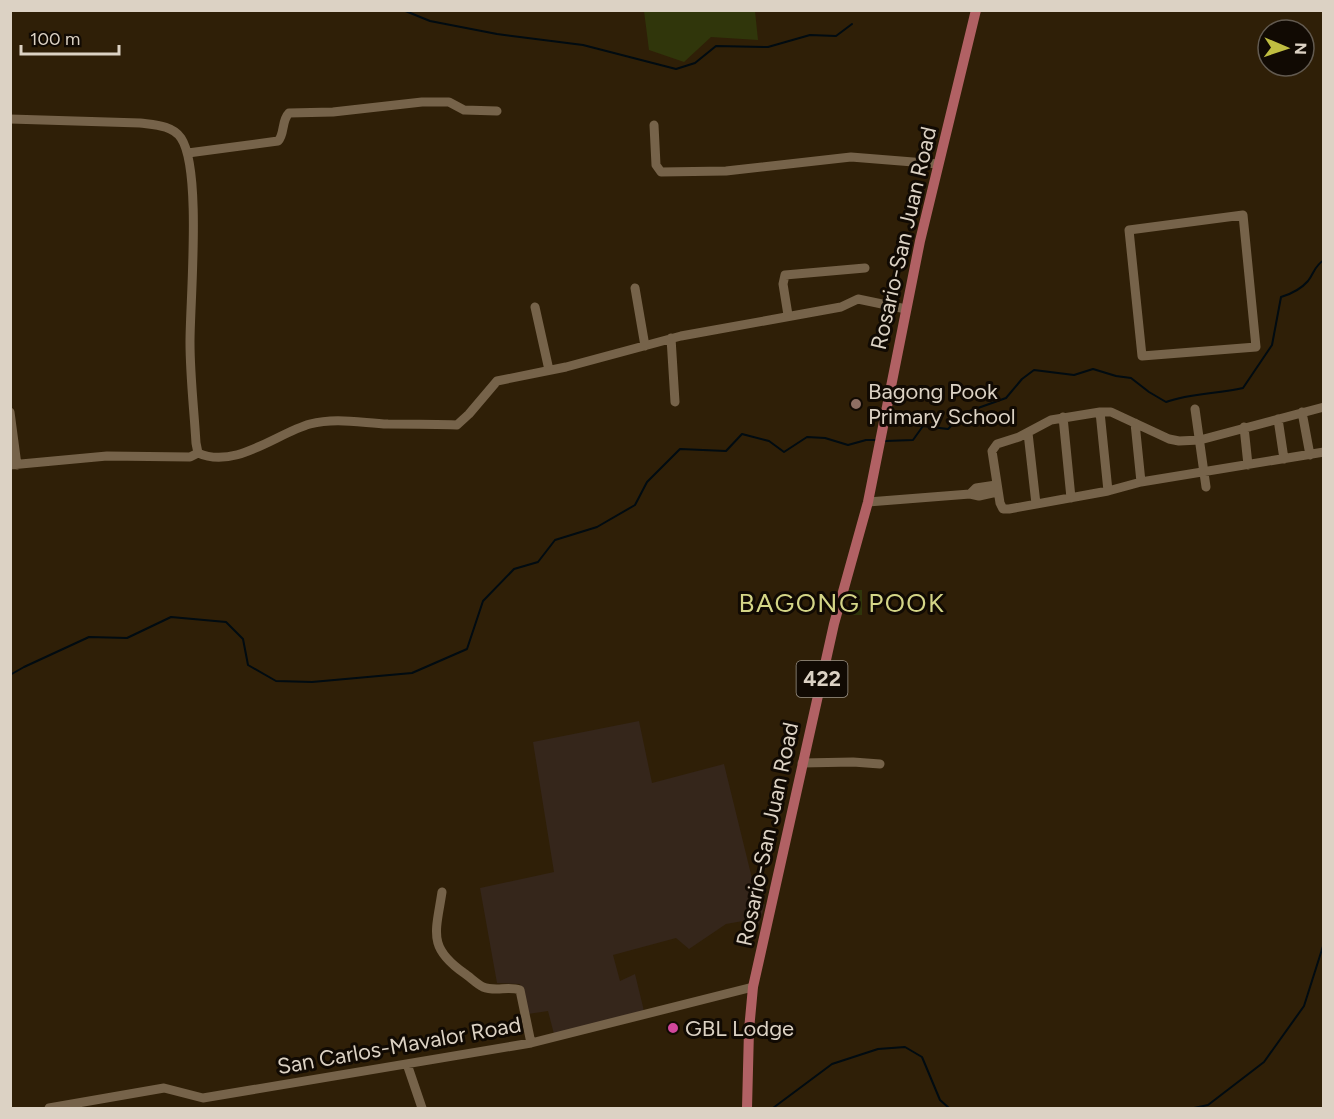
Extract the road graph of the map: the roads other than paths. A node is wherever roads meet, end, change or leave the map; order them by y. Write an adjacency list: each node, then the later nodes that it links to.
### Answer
1 (976, 10): 6 (main road, Rosario-San Juan Road / 422)
2 (497, 111): 5 (street)
3 (10, 119): 5 (street)
4 (654, 125): 6 (street)
5 (188, 153): 29 (street)
6 (938, 164): 11 (main road, Rosario-San Juan Road / 422)
7 (1243, 215): 7 (street)
8 (865, 268): 12 (street)
9 (634, 288): 14 (street)
10 (535, 307): 15 (street)
11 (906, 309): 12 (street); 40 (main road, Rosario-San Juan Road / 422)
12 (788, 315): 13 (street)
13 (671, 338): 14 (street); 16 (street)
14 (645, 345): 15 (street)
15 (549, 370): 29 (street)
16 (675, 402)
17 (1323, 407): 21 (street)
18 (1196, 409): 27 (street)
19 (1100, 411): 22 (street); 24 (street); 38 (street)
20 (10, 412): 32 (street)
21 (1302, 412): 23 (street); 30 (street)
22 (1064, 417): 26 (street); 39 (street)
23 (1278, 418): 25 (street); 31 (street)
24 (1135, 423): 27 (street); 35 (street)
25 (1244, 427): 27 (street); 33 (street)
26 (1028, 433): 37 (street); 41 (street)
27 (1200, 440): 34 (street)
28 (1323, 452): 30 (street)
29 (198, 453): 32 (street)
30 (1310, 454): 31 (street)
31 (1284, 459): 33 (street)
32 (14, 465)
33 (1248, 465): 34 (street)
34 (1204, 473): 35 (street); 36 (street)
35 (1141, 483): 38 (street)
36 (1206, 487)
37 (997, 489): 40 (street); 41 (street)
38 (1108, 491): 39 (street)
39 (1071, 498): 41 (street)
40 (868, 502): 42 (main road, Rosario-San Juan Road / 422)
41 (1036, 504)
42 (802, 763): 43 (street); 45 (main road, Rosario-San Juan Road / 422)
43 (880, 764)
44 (442, 892): 46 (street)
45 (753, 987): 46 (street, San Carlos-Mavalor Road); 50 (main road, Rosario-San Juan Road / 422)
46 (531, 1043): 47 (street, San Carlos-Mavalor Road)
47 (406, 1064): 48 (street, San Carlos-Mavalor Road); 49 (street)
48 (49, 1108)
49 (422, 1108)
50 (747, 1108)

